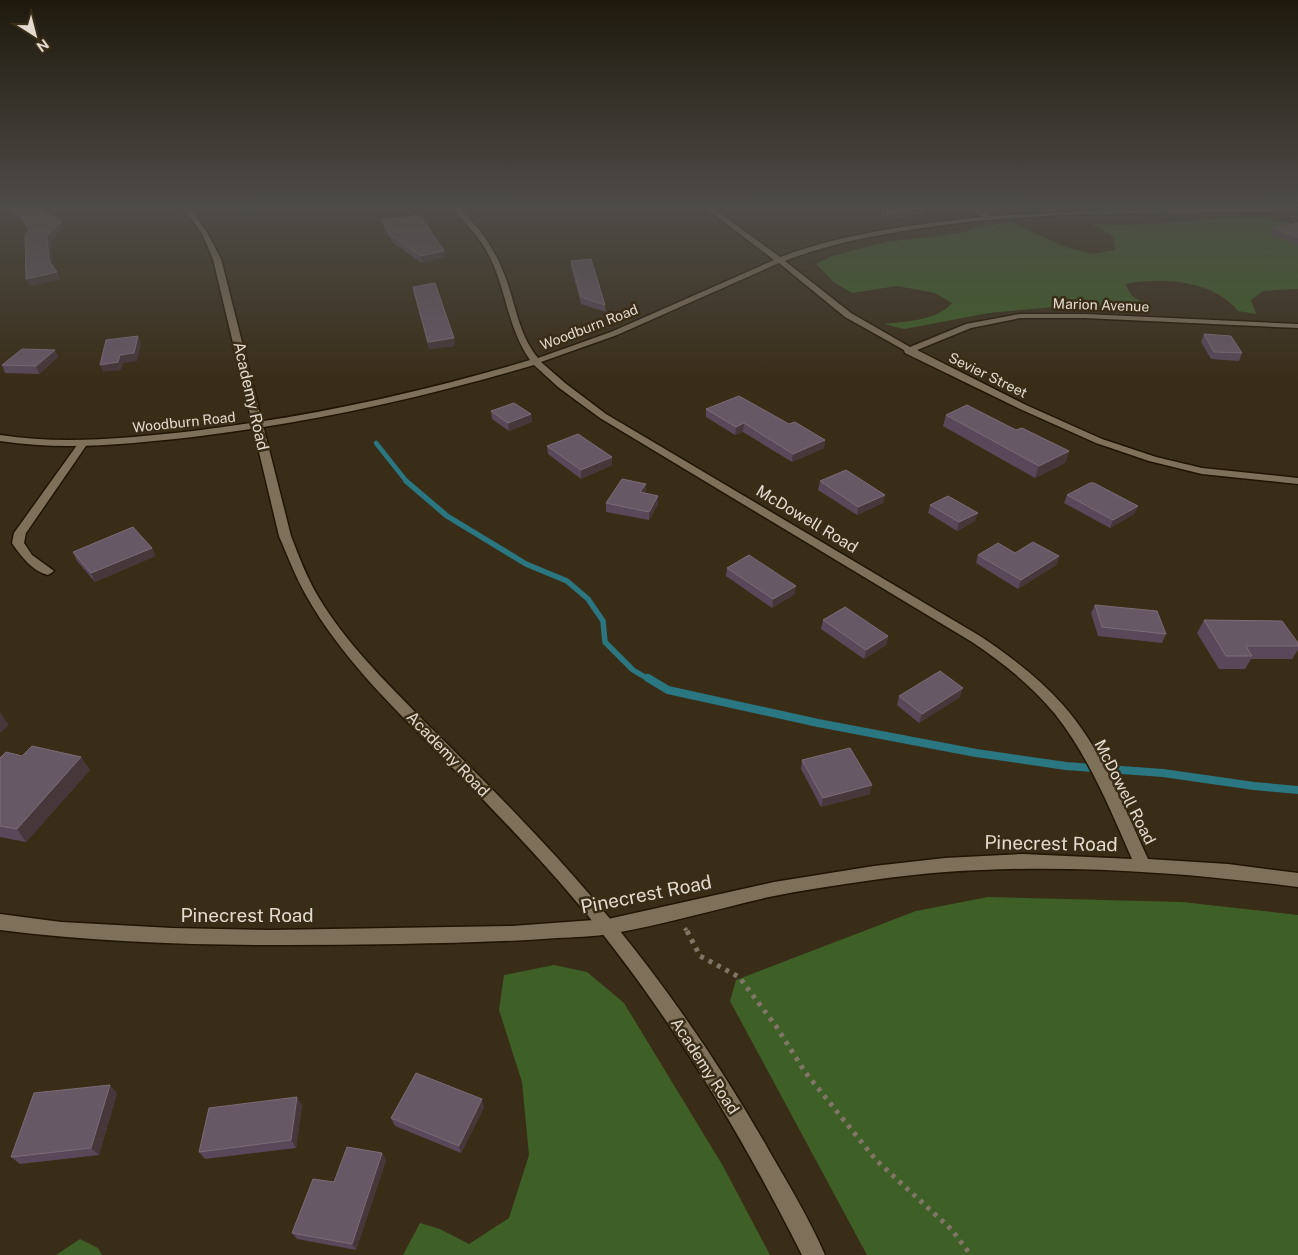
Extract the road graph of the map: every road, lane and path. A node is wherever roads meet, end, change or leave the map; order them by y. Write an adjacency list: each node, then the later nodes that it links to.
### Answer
1 (219, 265): 8 (street, Academy Road)
2 (496, 265): 7 (street, McDowell Road)
3 (767, 265): 7 (street, Woodburn Road)
4 (786, 265): 6 (street, Sevier Street)
5 (1298, 326): 6 (street, Marion Avenue)
6 (908, 351): 11 (street, Sevier Street)
7 (536, 361): 8 (street, Woodburn Road); 13 (street, McDowell Road)
8 (258, 426): 10 (street, Woodburn Road); 17 (street, Academy Road)
9 (0, 438): 10 (street, Woodburn Road)
10 (82, 443): 12 (street)
11 (1298, 481)
12 (48, 571)
13 (1143, 866): 14 (street, Pinecrest Road); 15 (street, Pinecrest Road)
14 (1298, 880)
15 (677, 912): 17 (street, Pinecrest Road); 19 (path)
16 (0, 922): 17 (street, Pinecrest Road)
17 (608, 928): 18 (street, Academy Road)
18 (814, 1255)
19 (971, 1255)

